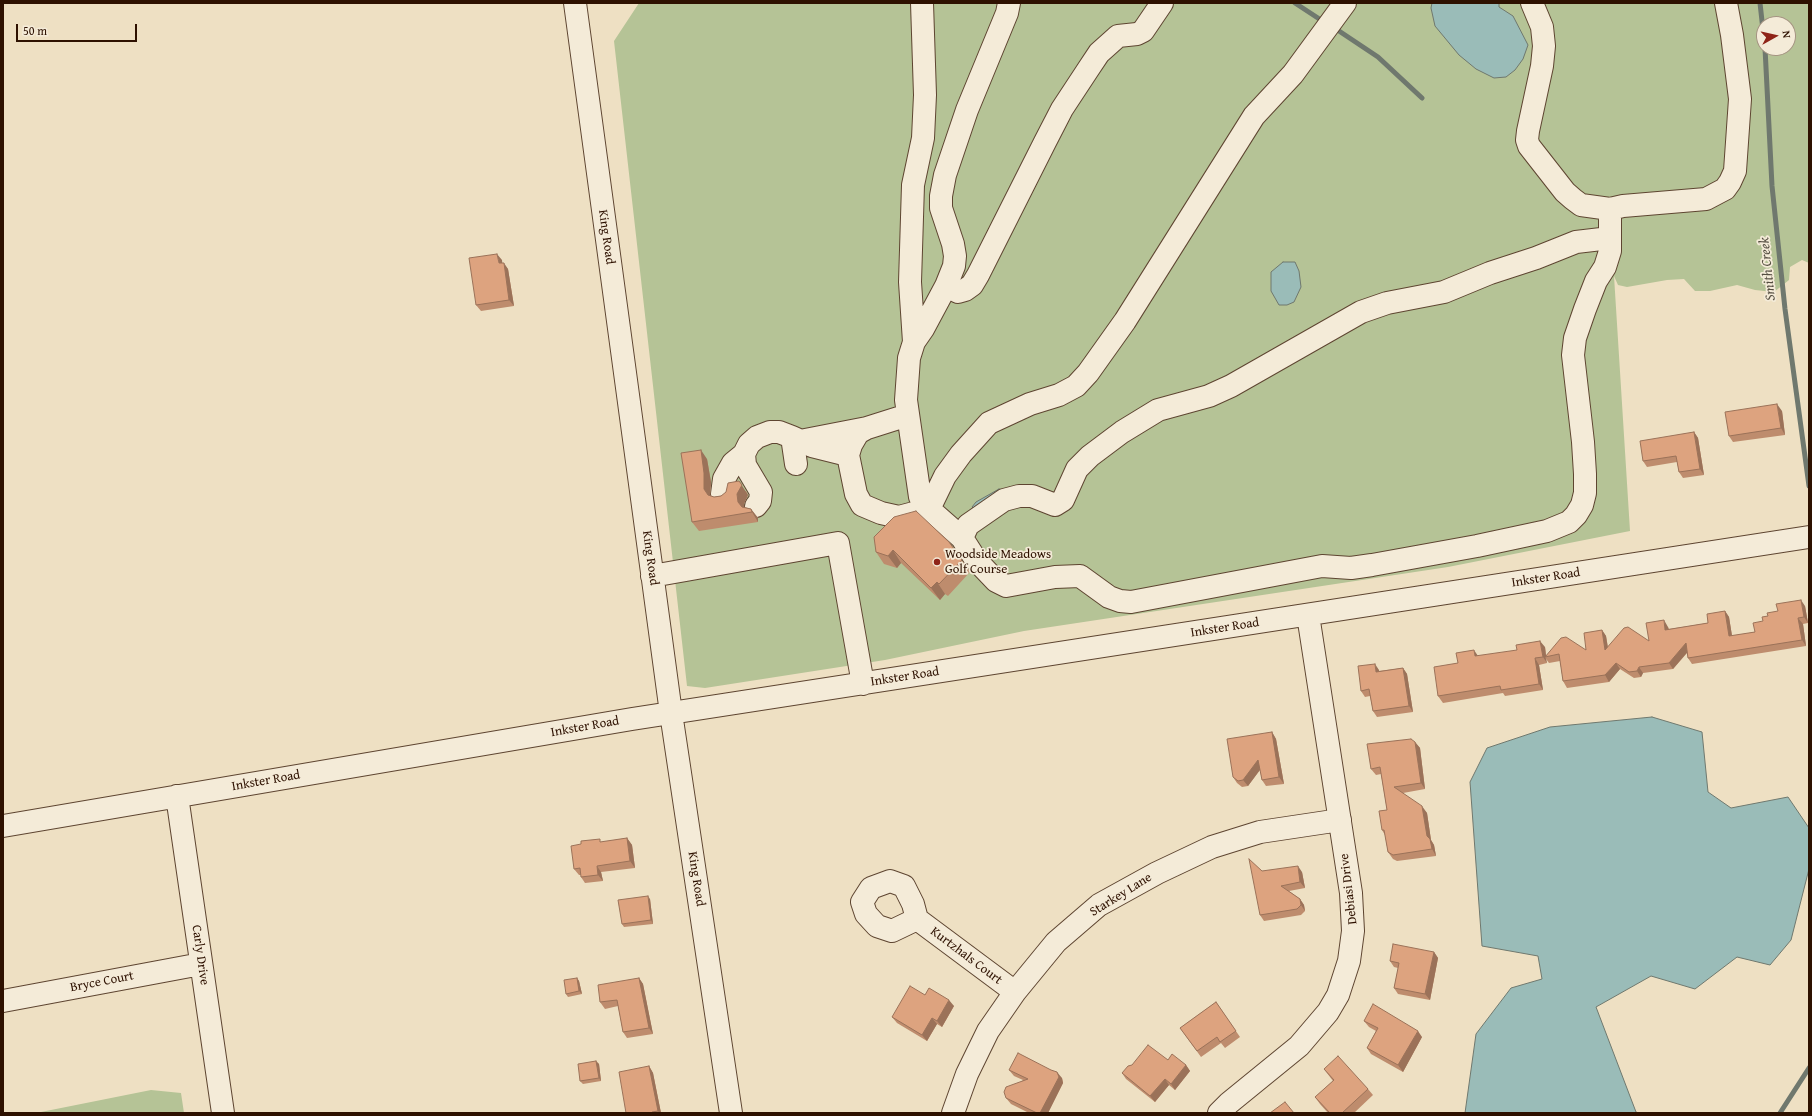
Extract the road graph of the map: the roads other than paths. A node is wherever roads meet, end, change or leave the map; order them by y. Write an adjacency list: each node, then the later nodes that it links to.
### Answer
1 (575, 3): 23 (street, King Road)
2 (922, 3): 11 (street)
3 (1009, 3): 10 (street)
4 (1162, 3): 10 (street)
5 (1532, 3): 8 (street)
6 (1726, 3): 8 (street)
7 (1340, 10): 20 (street)
8 (1610, 209): 9 (street)
9 (1610, 238): 22 (street); 22 (street)
10 (946, 286): 11 (street)
11 (914, 342): 12 (street)
12 (908, 416): 13 (street); 20 (street)
13 (867, 428): 14 (street); 16 (street)
14 (796, 439): 15 (street); 16 (street); 17 (street)
15 (744, 454): 18 (street); 19 (street)
16 (848, 455): 20 (street)
17 (796, 464)
18 (722, 494)
19 (756, 506)
20 (929, 509): 22 (street)
21 (1809, 537): 24 (street, Inkster Road)
22 (962, 538)
23 (652, 576): 25 (street); 26 (street, King Road)
24 (1308, 615): 25 (street, Inkster Road); 28 (street, Debiasi Drive)
25 (863, 684): 26 (street, Inkster Road)
26 (671, 713): 27 (street, Inkster Road); 35 (street, King Road)
27 (177, 796): 29 (street, Inkster Road); 31 (street, Carly Drive)
28 (1340, 820): 32 (street, Starkey Lane); 37 (street, Debiasi Drive)
29 (3, 826)
30 (917, 919): 32 (street, Kurtzhals Court)
31 (202, 964): 33 (street, Bryce Court); 34 (street, Carly Drive)
32 (1015, 992): 36 (street, Starkey Lane)
33 (3, 1001)
34 (223, 1113)
35 (731, 1113)
36 (953, 1113)
37 (1219, 1113)

